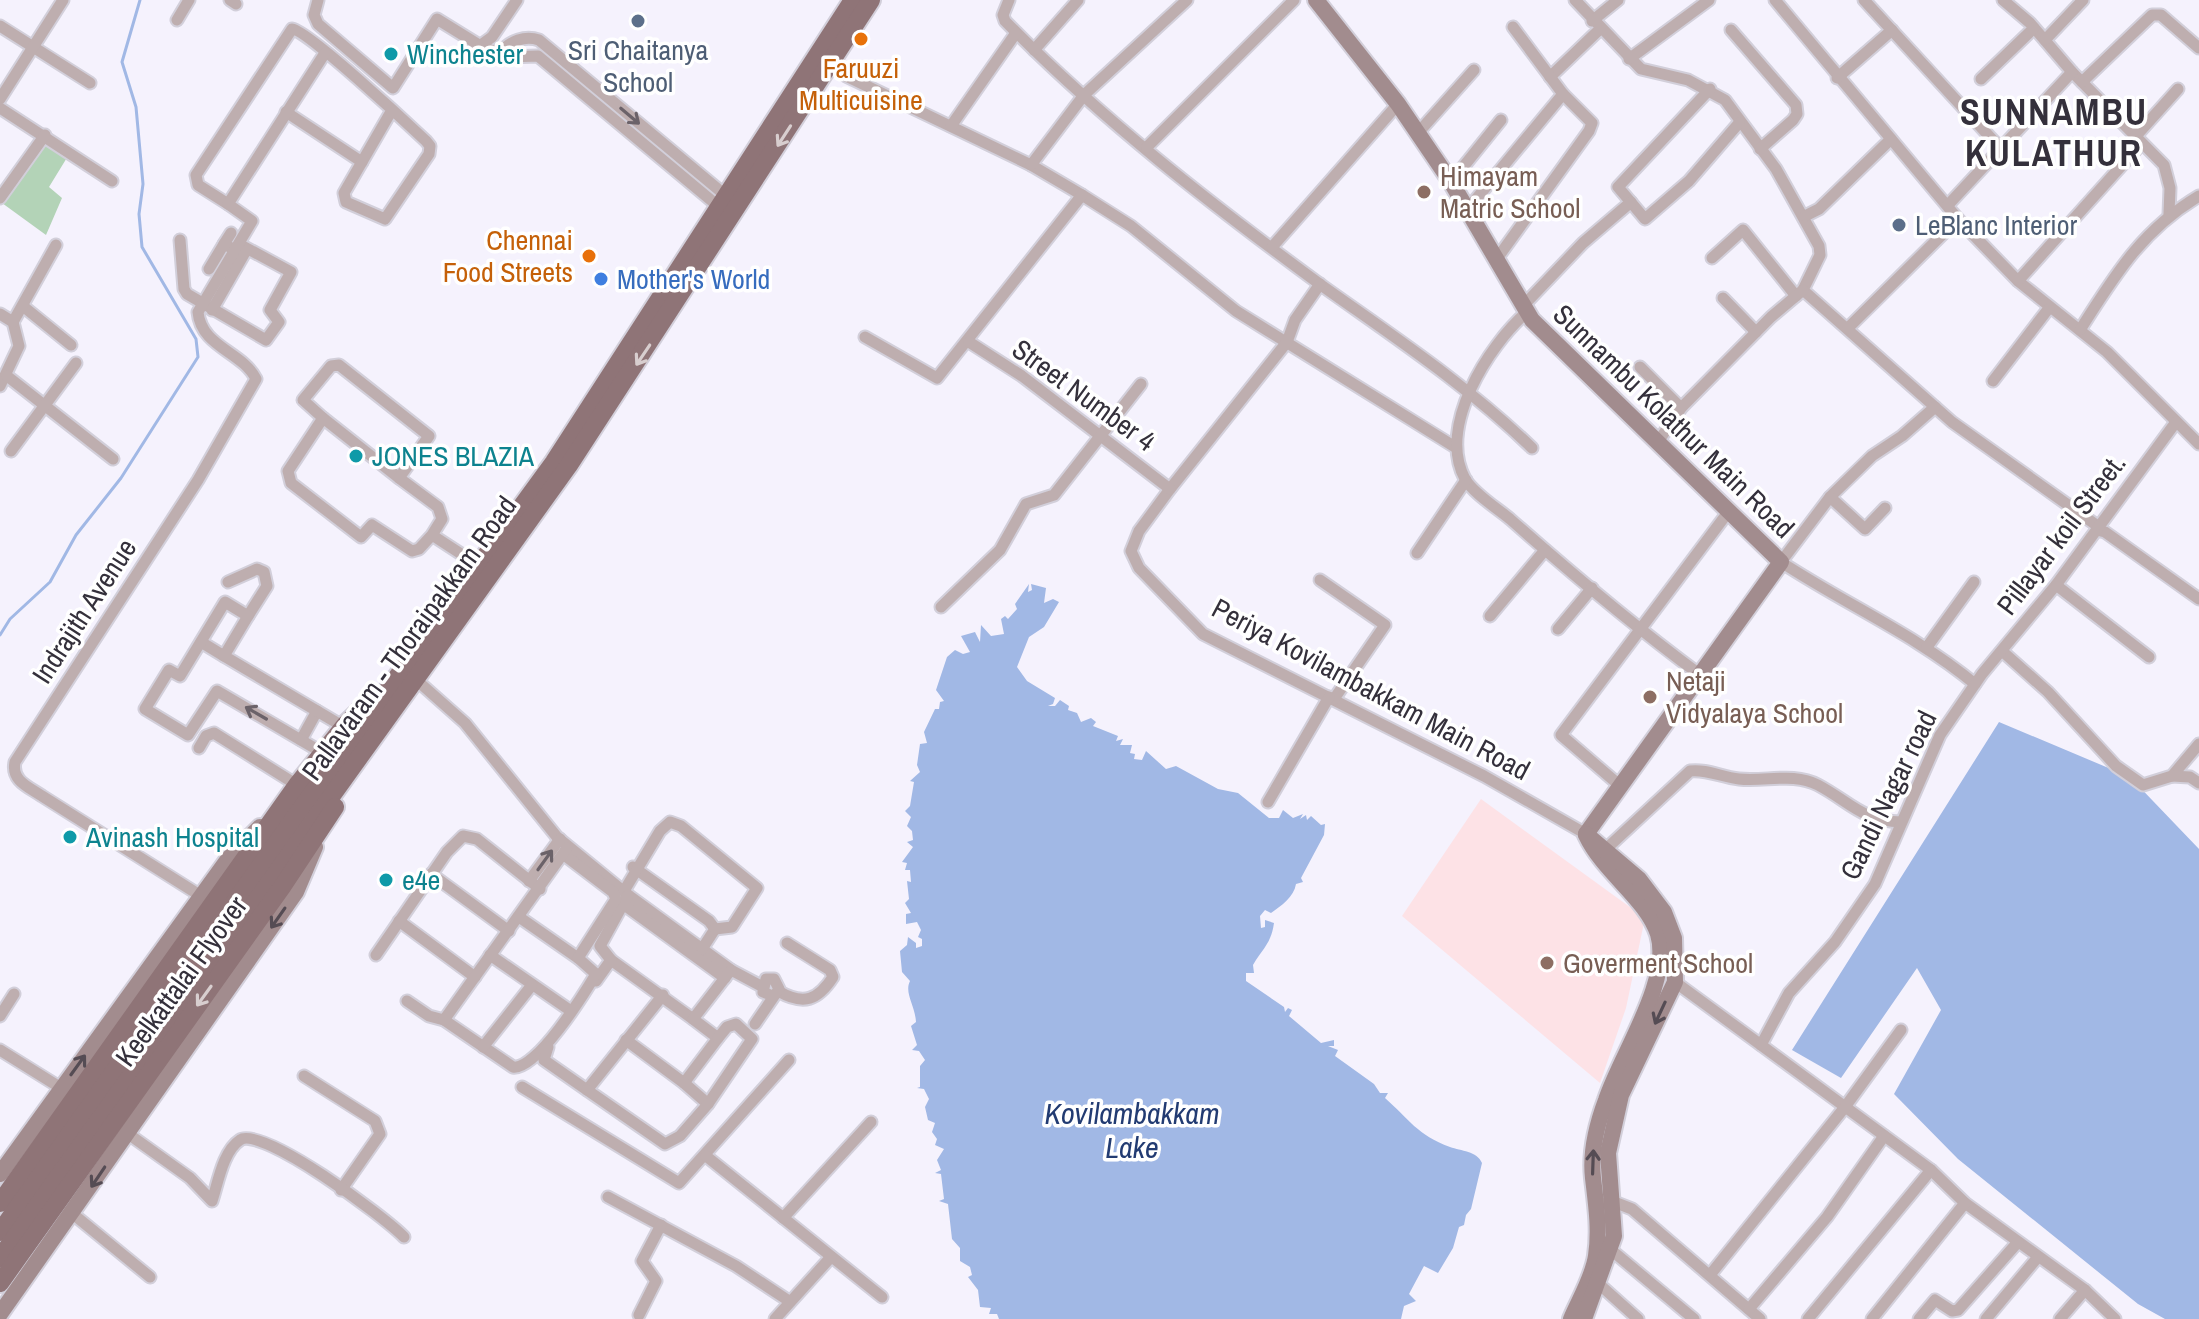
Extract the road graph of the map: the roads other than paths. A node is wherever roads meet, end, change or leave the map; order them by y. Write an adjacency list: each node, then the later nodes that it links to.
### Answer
1 (63, 0): 31 (street)
2 (189, 0): 19 (street)
3 (318, 0): 29 (street)
4 (517, 0): 29 (street)
5 (853, 0): 27 (main road, Pallavaram - Thoraipakkam Road)
6 (871, 0): 27 (main road, Pallavaram - Thoraipakkam Road)
7 (1009, 0): 26 (street)
8 (1078, 0): 32 (street)
9 (1187, 0): 47 (street)
10 (1294, 0): 60 (street)
11 (1316, 0): 49 (street, Sunnambu Kolathur Main Road)
12 (1575, 0): 20 (street)
13 (1618, 0): 20 (street)
14 (1709, 0): 35 (street)
15 (1775, 0): 40 (street)
16 (1864, 0): 25 (street)
17 (2083, 0): 28 (street)
18 (2006, 3): 23 (street)
19 (177, 20)
20 (1596, 25): 35 (street); 39 (street)
21 (0, 26): 31 (street)
22 (1513, 27): 39 (street)
23 (2034, 28): 28 (street); 41 (street)
24 (1731, 30): 61 (street)
25 (1892, 30): 40 (street); 62 (street)
26 (1016, 33): 32 (street); 55 (street)
27 (837, 39): 36 (main road, Pallavaram - Thoraipakkam Road); 70 (main road, Pallavaram - Thoraipakkam Road)
28 (2045, 40): 38 (street)
29 (481, 45): 33 (street)
30 (2199, 48): 42 (street)
31 (34, 49): 43 (street); 48 (street)
32 (1034, 50): 47 (street)
33 (501, 52): 70 (street); 70 (street, one-way to 70)
34 (325, 53): 51 (street); 52 (street); 72 (street)
35 (1629, 59): 44 (street)
36 (832, 62): 55 (street); 150 (main road, Pallavaram - Thoraipakkam Road, one-way to 150)
37 (1474, 70): 56 (street)
38 (2072, 72): 42 (street); 62 (street)
39 (1550, 77): 46 (street)
40 (1837, 78): 58 (street)
41 (1981, 79)
42 (2082, 82): 59 (street)
43 (90, 83)
44 (1710, 89): 54 (street); 71 (street)
45 (2178, 89): 59 (street)
46 (1563, 94): 74 (street); 84 (street)
47 (1084, 95): 60 (street); 64 (street)
48 (0, 99)
49 (1398, 104): 56 (street, Sunnambu Kolathur Main Road); 82 (street)
50 (0, 108): 57 (street)
51 (392, 110): 63 (street); 63 (street)
52 (286, 112): 63 (street); 72 (street)
53 (1501, 120): 66 (street)
54 (1739, 123): 61 (street); 71 (street)
55 (951, 126): 64 (street)
56 (1417, 134): 66 (street, Sunnambu Kolathur Main Road)
57 (45, 135): 65 (street); 69 (street)
58 (1891, 139): 73 (street); 76 (street)
59 (2138, 141): 75 (street); 86 (street)
60 (1147, 147): 82 (street)
61 (1760, 149): 76 (street)
62 (2001, 149): 73 (street)
63 (362, 162)
64 (1031, 165): 67 (street)
65 (112, 181)
66 (1451, 182): 74 (street, Sunnambu Kolathur Main Road)
67 (1082, 195): 100 (street); 101 (street)
68 (2199, 196): 75 (street)
69 (0, 198)
70 (721, 200): 132 (main road, Pallavaram - Thoraipakkam Road)
71 (1631, 202): 93 (street)
72 (228, 204): 81 (street)
73 (1948, 205): 77 (street)
74 (1467, 210): 84 (street, Sunnambu Kolathur Main Road)
75 (2169, 214): 97 (street)
76 (1805, 216): 88 (street)
77 (1958, 219): 86 (street); 96 (street)
78 (231, 233): 81 (street)
79 (180, 240): 91 (street)
80 (56, 245): 90 (street)
81 (236, 247): 85 (street); 91 (street); 91 (street)
82 (1272, 247): 87 (street)
83 (1712, 258): 88 (street)
84 (1496, 260): 93 (street, Sunnambu Kolathur Main Road)
85 (209, 269)
86 (2018, 281): 92 (street)
87 (1320, 284): 101 (street, Periya Kovilambakkam Main Road); 108 (street)
88 (1800, 293): 96 (street); 98 (street)
89 (1723, 298): 98 (street)
90 (24, 307): 95 (street); 102 (street)
91 (207, 307): 175 (street, Indrajith Avenue)
92 (2049, 308): 97 (street); 106 (street)
93 (1525, 309): 108 (street); 115 (street, Sunnambu Kolathur Main Road)
94 (0, 314): 95 (street)
95 (13, 322): 105 (street)
96 (1848, 328): 110 (street)
97 (2080, 330): 113 (street)
98 (1756, 332): 111 (street)
99 (865, 337): 100 (street)
100 (969, 342): 114 (street, Street Number 4)
101 (1287, 342): 117 (street); 123 (street, Periya Kovilambakkam Main Road)
102 (71, 345)
103 (76, 363): 109 (street)
104 (1640, 367): 111 (street)
105 (3, 381): 109 (street)
106 (1993, 381)
107 (1141, 384): 114 (street)
108 (1471, 391): 117 (street); 118 (street)
109 (45, 405): 119 (street); 120 (street)
110 (1935, 407): 124 (street); 127 (street)
111 (1681, 408): 115 (street)
112 (323, 418): 121 (street); 121 (street); 128 (street)
113 (2176, 422): 116 (street); 127 (street, Pillayar koil Street.)
114 (1102, 436): 123 (street, Street Number 4); 139 (street)
115 (1658, 442): 126 (street, Sunnambu Kolathur Main Road)
116 (2199, 444)
117 (1455, 447): 122 (street)
118 (1532, 448)
119 (11, 451)
120 (113, 459)
121 (399, 478): 128 (street)
122 (1466, 480): 129 (street); 130 (street)
123 (1170, 489): 152 (street, Periya Kovilambakkam Main Road)
124 (1830, 497): 125 (street); 131 (street)
125 (1885, 508)
126 (1729, 511): 131 (street, Sunnambu Kolathur Main Road); 143 (street)
127 (2098, 528): 136 (street, Pillayar koil Street.); 138 (street)
128 (432, 535): 132 (street)
129 (1545, 550): 137 (street); 141 (street)
130 (1417, 553)
131 (1781, 562): 145 (street); 149 (street, Sunnambu Kolathur Main Road)
132 (478, 565): 150 (main road, Pallavaram - Thoraipakkam Road)
133 (1320, 580): 152 (street)
134 (228, 582): 140 (street)
135 (1974, 582): 145 (street)
136 (2056, 585): 146 (street, Pillayar koil Street.); 148 (street)
137 (1592, 588): 142 (street); 143 (street)
138 (2197, 591)
139 (941, 607)
140 (248, 616): 144 (street); 147 (street)
141 (1490, 616)
142 (1558, 629)
143 (1644, 629): 149 (street); 162 (street)
144 (201, 642): 147 (street); 156 (street, one-way to 144)
145 (1927, 647): 151 (street)
146 (2002, 651): 151 (street, Pillayar koil Street.); 160 (street)
147 (224, 656): 154 (street)
148 (2149, 657)
149 (1699, 674): 162 (street, Sunnambu Kolathur Main Road)
150 (403, 676): 153 (main road, Pallavaram - Thoraipakkam Road); 155 (main road, Keelkattalai Flyover); 169 (street); 228 (main road, Pallavaram - Thoraipakkam Road)
151 (1978, 679): 166 (street, Gandi Nagar road)
152 (1332, 698): 164 (street); 168 (street, Periya Kovilambakkam Main Road)
153 (396, 704): 167 (main road, Keelkattalai Flyover); 234 (main road, Pallavaram - Thoraipakkam Road)
154 (317, 711): 155 (street); 156 (street)
155 (344, 727): 159 (main road, Keelkattalai Flyover)
156 (301, 740): 159 (street)
157 (2199, 744): 160 (street)
158 (199, 748): 163 (street)
159 (323, 753): 163 (main road, Keelkattalai Flyover)
160 (2172, 776): 161 (street)
161 (2199, 783)
162 (1618, 784): 168 (street, Sunnambu Kolathur Main Road)
163 (297, 785): 165 (main road, Keelkattalai Flyover)
164 (1268, 802)
165 (284, 804): 175 (street); 222 (main road, Keelkattalai Flyover)
166 (1901, 822): 170 (street); 203 (street, Gandi Nagar road)
167 (325, 823): 215 (street, one-way to 215); 237 (main road, Keelkattalai Flyover, one-way to 237)
168 (1586, 834): 170 (street); 223 (street, one-way to 168)
169 (564, 846): 173 (street, one-way to 169); 174 (street); 176 (street); 185 (street)
170 (1606, 849): 189 (street)
171 (635, 868): 176 (street); 179 (street); 179 (street)
172 (431, 874): 173 (street); 178 (street); 180 (street)
173 (529, 881): 174 (street)
174 (540, 889): 177 (street)
175 (201, 896): 210 (street, one-way to 175)
176 (625, 897): 182 (street); 186 (street); 187 (street)
177 (519, 917): 180 (street); 185 (street)
178 (399, 921): 183 (street); 188 (street)
179 (715, 929): 182 (street)
180 (509, 931): 184 (street)
181 (787, 943): 191 (street)
182 (702, 949): 187 (street)
183 (376, 955)
184 (490, 955): 188 (street); 190 (street)
185 (578, 958): 195 (street)
186 (611, 960): 193 (street); 211 (street)
187 (728, 974): 191 (street); 197 (street)
188 (475, 977): 198 (street)
189 (1675, 982): 203 (street); 223 (street, one-way to 223)
190 (532, 985): 195 (street); 204 (street)
191 (776, 993): 199 (street)
192 (14, 994): 196 (street)
193 (663, 995): 197 (street); 202 (street)
194 (407, 1001): 198 (street)
195 (571, 1011): 204 (street)
196 (0, 1016)
197 (693, 1019): 201 (street)
198 (444, 1020): 204 (street)
199 (755, 1024)
200 (1901, 1030): 213 (street)
201 (718, 1038): 208 (street); 212 (street)
202 (626, 1040): 208 (street); 211 (street)
203 (1761, 1045): 213 (street)
204 (483, 1047)
205 (0, 1050): 210 (street)
206 (789, 1060): 217 (street)
207 (304, 1076): 220 (street)
208 (684, 1083): 212 (street)
209 (522, 1087): 217 (street)
210 (61, 1088): 218 (street)
211 (587, 1090): 212 (street)
212 (708, 1104)
213 (1845, 1107): 216 (street); 235 (street)
214 (871, 1122): 226 (street)
215 (127, 1133): 220 (street); 225 (street, one-way to 225)
216 (1884, 1136): 219 (street); 242 (street)
217 (706, 1156): 226 (street)
218 (3, 1164)
219 (1931, 1170): 224 (street); 251 (street)
220 (341, 1190): 229 (street)
221 (608, 1197): 227 (street)
222 (0, 1203)
223 (1606, 1203): 231 (street); 235 (street); 246 (street)
224 (1965, 1203): 230 (street); 252 (street)
225 (73, 1214): 236 (street); 243 (street)
226 (783, 1218): 232 (street)
227 (661, 1225): 241 (street); 244 (street)
228 (0, 1232)
229 (404, 1237)
230 (2018, 1242): 233 (street); 253 (street)
231 (1610, 1249): 238 (street); 249 (street)
232 (831, 1257): 240 (street); 241 (street)
233 (2038, 1257): 239 (street); 254 (street)
234 (0, 1258)
235 (1710, 1275): 242 (street)
236 (150, 1277)
237 (0, 1283)
238 (1599, 1284): 247 (street); 248 (street)
239 (2085, 1290): 255 (street); 256 (street)
240 (882, 1297)
241 (789, 1301): 245 (street)
242 (1749, 1309): 250 (street)
243 (0, 1314)
244 (639, 1315)
245 (775, 1319)
246 (1571, 1319)
247 (1584, 1319)
248 (1638, 1319)
249 (1694, 1319)
250 (1760, 1319)
251 (1808, 1319)
252 (1872, 1319)
253 (1919, 1319)
254 (1986, 1319)
255 (2060, 1319)
256 (2115, 1319)

